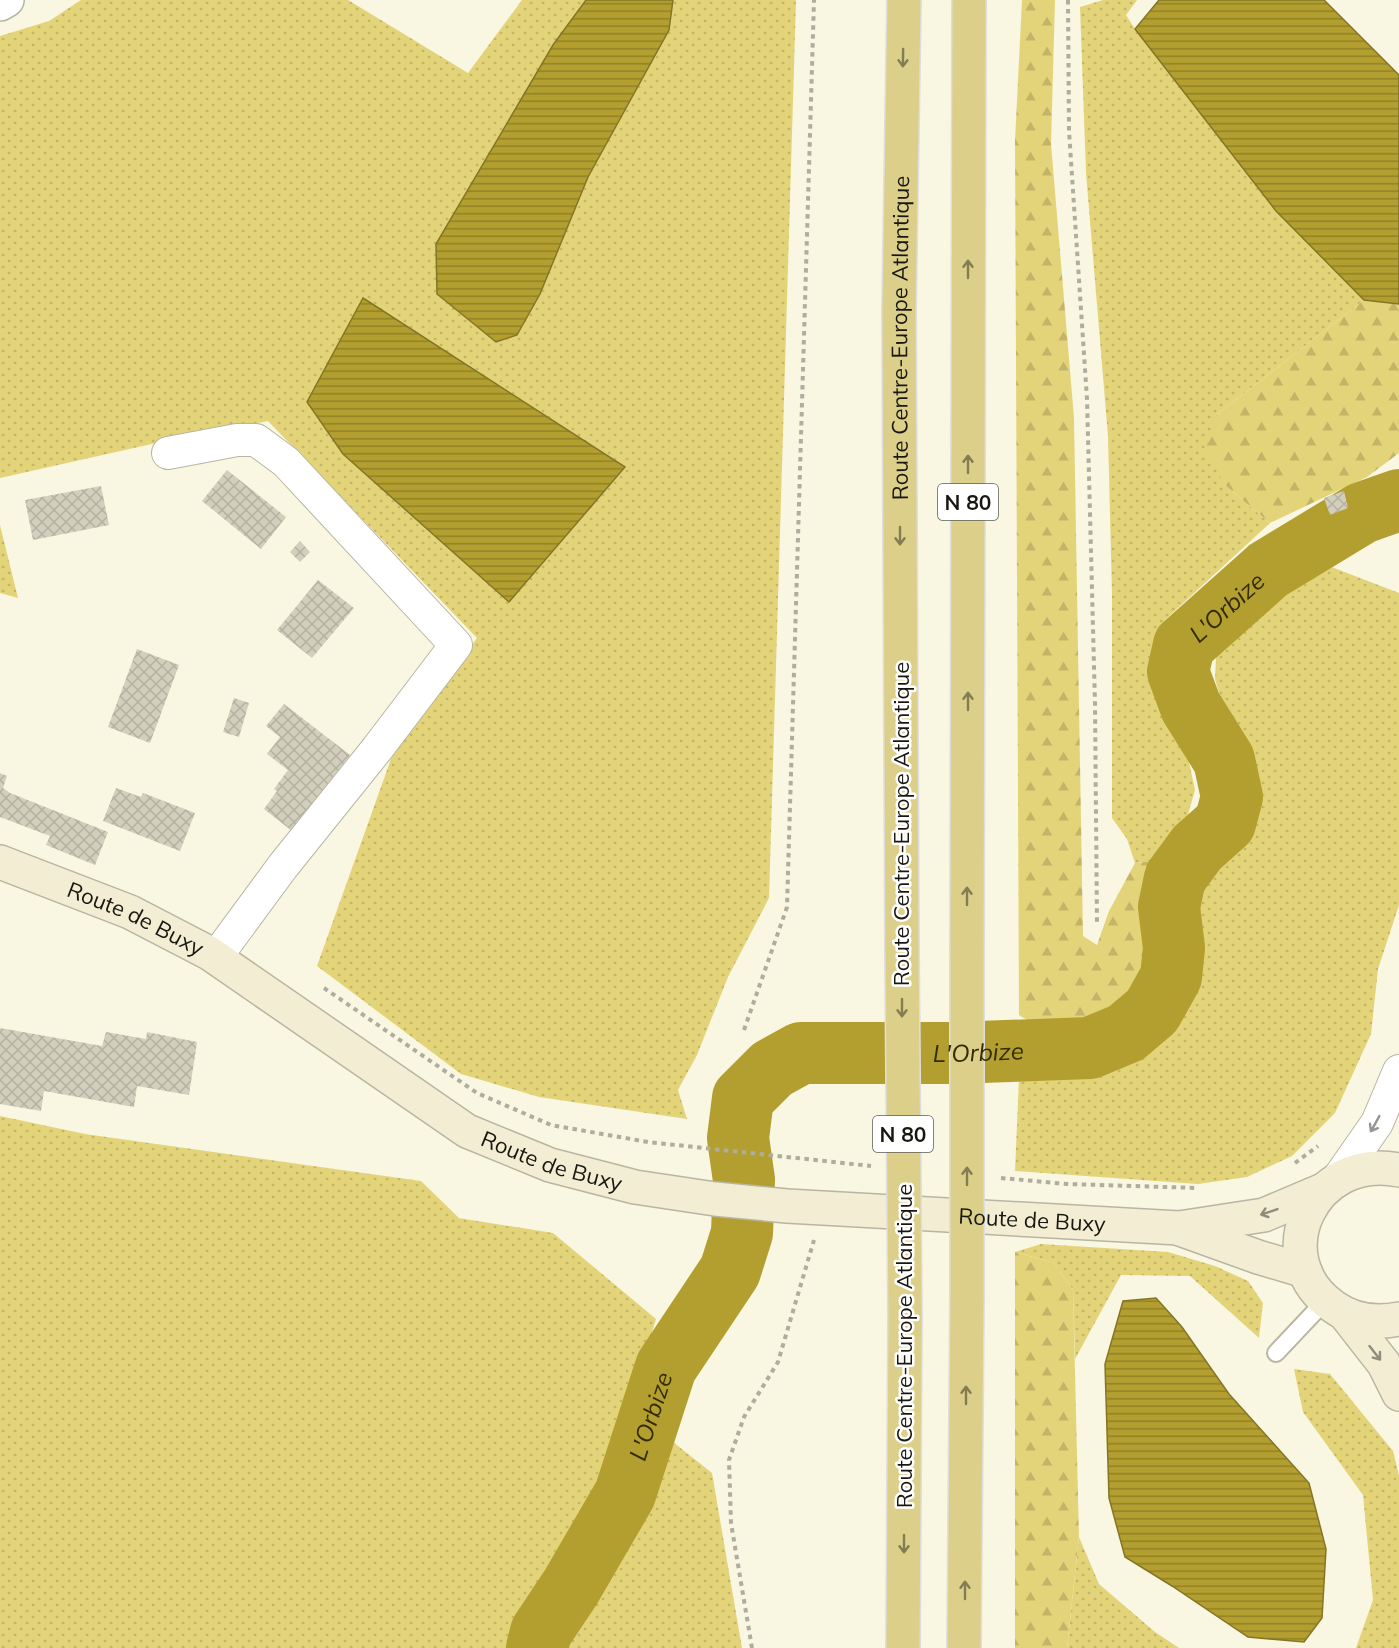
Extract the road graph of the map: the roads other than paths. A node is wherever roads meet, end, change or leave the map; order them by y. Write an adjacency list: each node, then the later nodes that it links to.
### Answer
1 (8, 0): 5 (street)
2 (904, 0): 19 (highway, Route Centre-Europe Atlantique / N 80, one-way to 19, bridge)
3 (969, 0): 6 (highway, N 80)
4 (975, 0): 6 (lane)
5 (0, 4)
6 (969, 50): 20 (highway, N 80, one-way to 6, bridge)
7 (168, 453): 9 (street)
8 (0, 862): 9 (main road, Route de Buxy)
9 (216, 957): 13 (main road, Route de Buxy)
10 (1399, 1071): 12 (street, one-way to 12)
11 (1399, 1170): 12 (main road)
12 (1332, 1183): 13 (main road, one-way to 13); 14 (main road)
13 (1179, 1228): 14 (main road)
14 (1305, 1271): 15 (main road)
15 (1334, 1307): 16 (main road); 17 (lane); 18 (main road, one-way to 18)
16 (1399, 1319)
17 (1276, 1353)
18 (1399, 1395)
19 (903, 1648)
20 (964, 1648)

